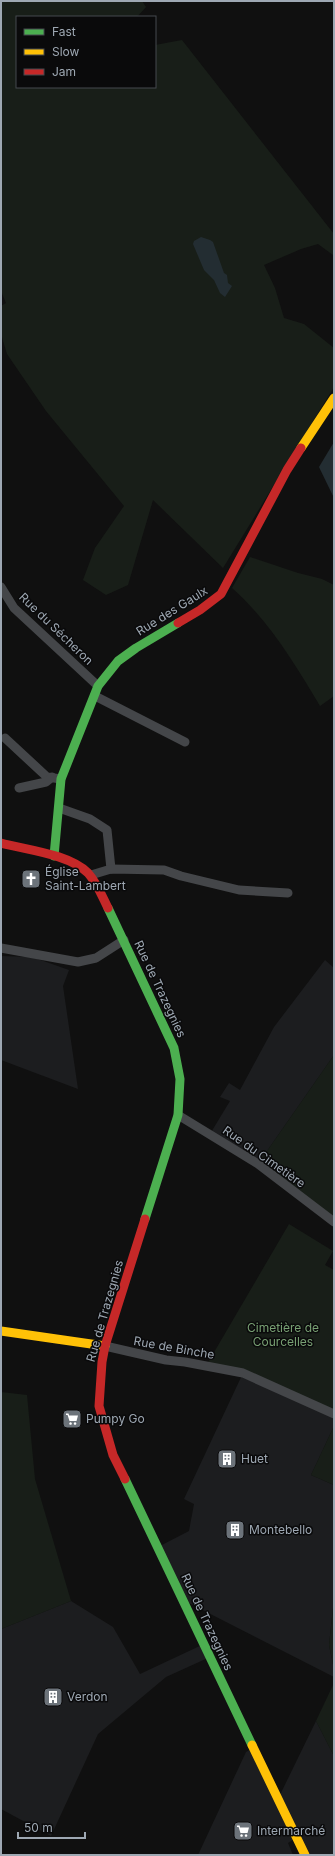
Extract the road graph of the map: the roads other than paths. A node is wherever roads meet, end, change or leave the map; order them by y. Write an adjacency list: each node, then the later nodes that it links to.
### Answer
1 (334, 398): 3 (main road, Rue des Gaulx)
2 (1, 587): 3 (street, Rue du Sécheron)
3 (98, 686): 4 (main road, Rue des Gaulx)
4 (95, 696): 6 (street); 7 (main road, Rue des Gaulx)
5 (5, 738): 7 (street)
6 (186, 742)
7 (57, 778): 8 (street); 9 (main road, Rue des Gaulx)
8 (20, 788)
9 (59, 808): 11 (main road, Rue des Gaulx); 12 (street)
10 (1, 843): 11 (main road)
11 (54, 856): 13 (main road)
12 (110, 869): 13 (street); 14 (street)
13 (91, 875): 15 (main road, Rue de Trazegnies)
14 (288, 893)
15 (124, 940): 16 (street); 17 (main road, Rue de Trazegnies)
16 (1, 948)
17 (178, 1115): 18 (street, Rue du Cimetière); 20 (main road, Rue de Trazegnies)
18 (334, 1222)
19 (1, 1331): 20 (main road, Rue de Binche)
20 (105, 1346): 21 (street, Rue de Binche); 22 (main road, Rue de Trazegnies)
21 (334, 1414)
22 (305, 1855)

